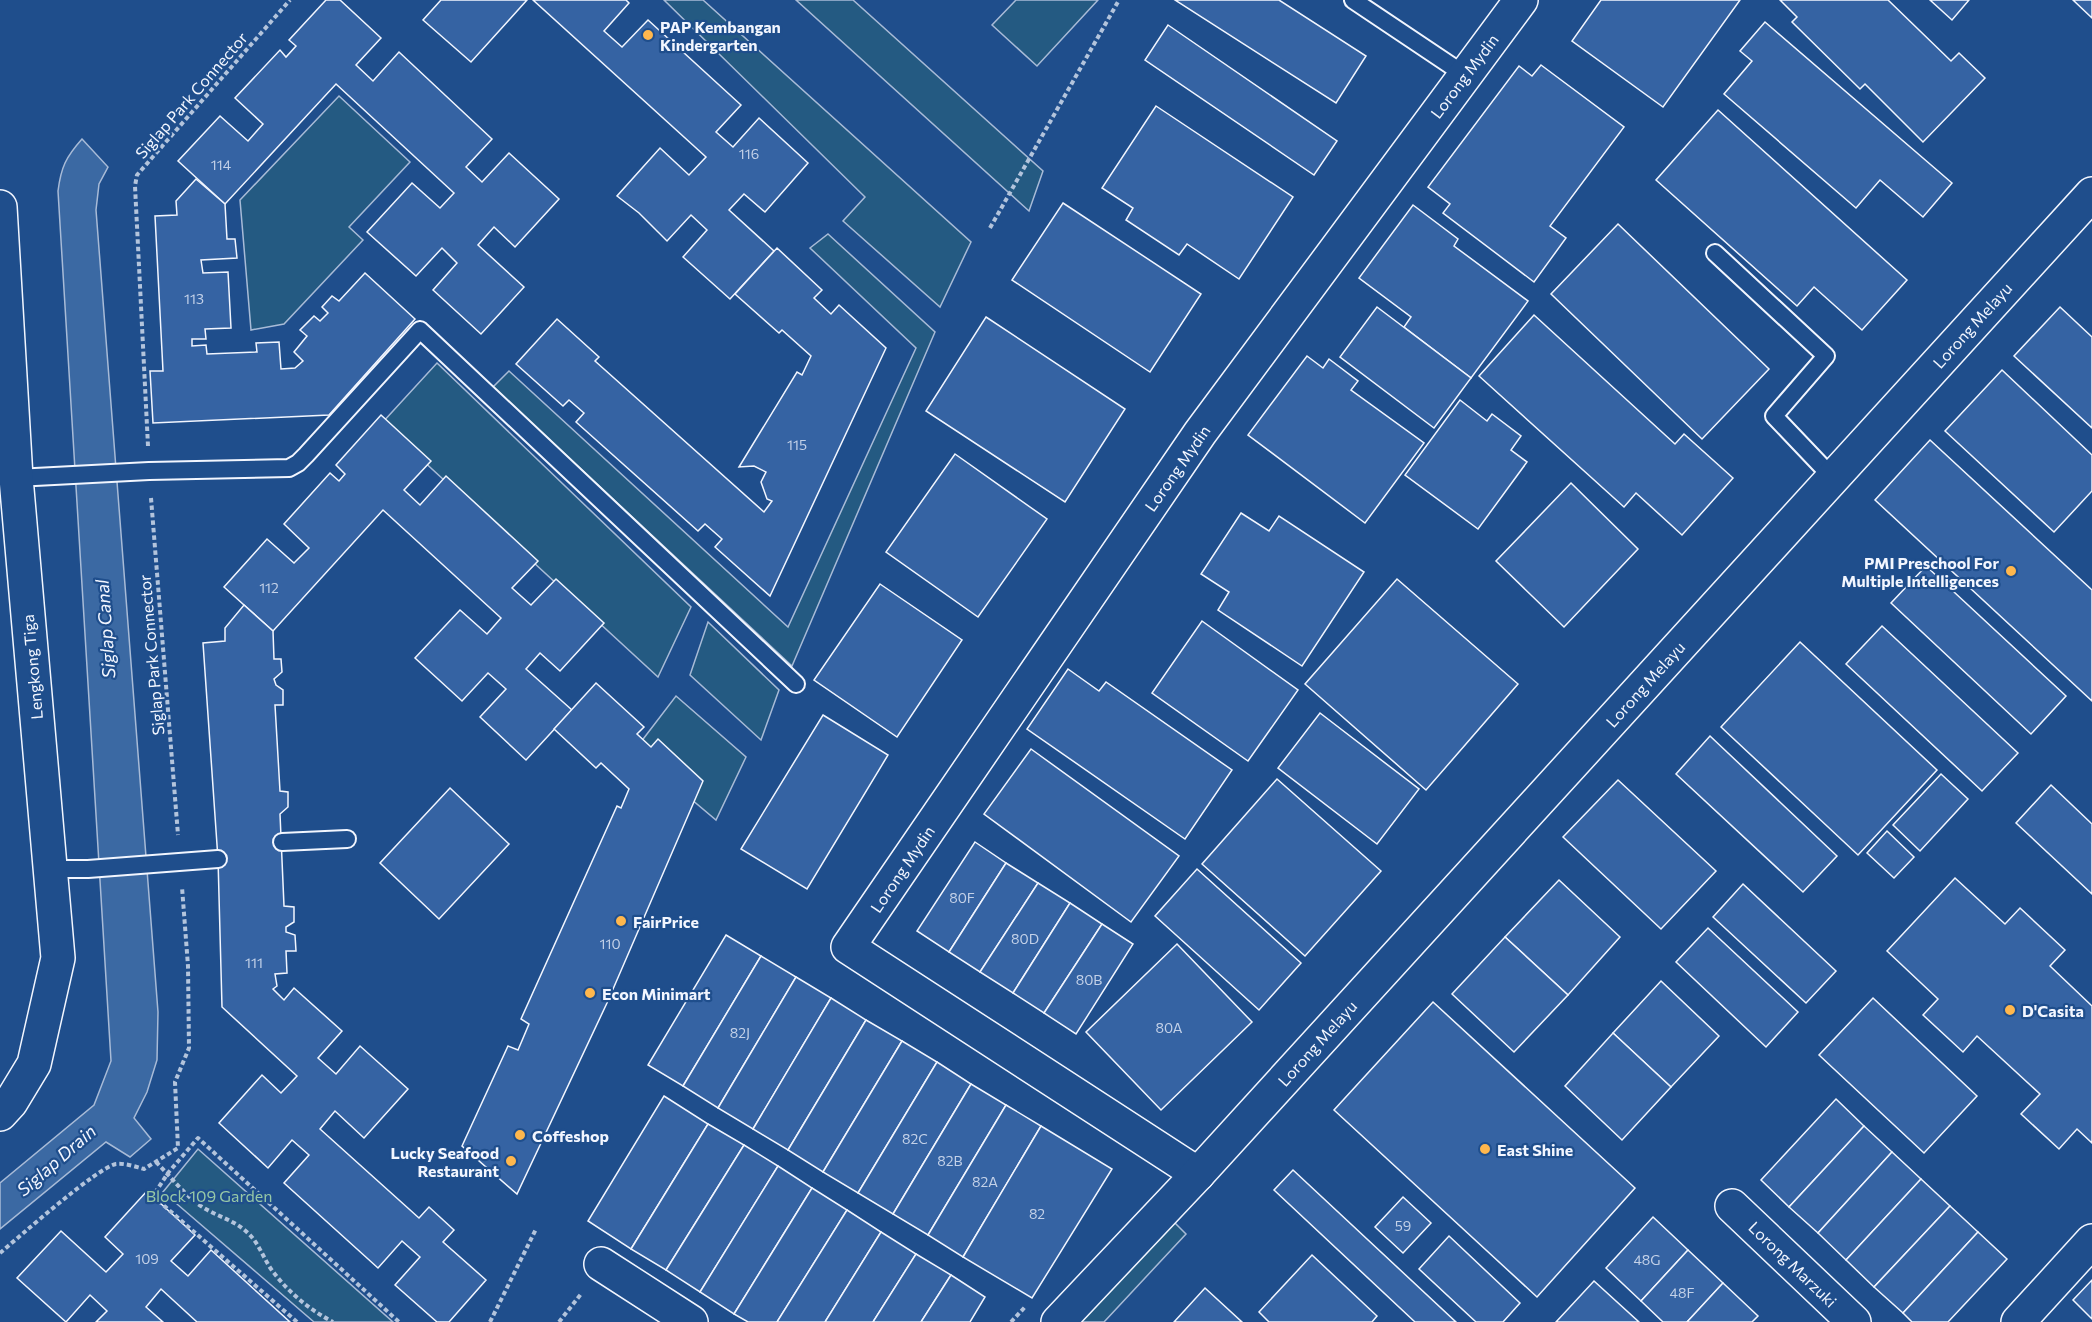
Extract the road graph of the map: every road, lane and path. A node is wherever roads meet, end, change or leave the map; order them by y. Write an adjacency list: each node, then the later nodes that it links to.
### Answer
1 (290, 0): 10 (path, Siglap Park Connector)
2 (1119, 0): 8 (path)
3 (1353, 0): 5 (lane)
4 (1521, 0): 5 (street, Lorong Mydin)
5 (1465, 75): 22 (street, Lorong Mydin)
6 (2092, 194): 12 (street, Lorong Melayu)
7 (0, 207): 11 (street, Lengkong Tiga)
8 (990, 228)
9 (1715, 254): 12 (lane)
10 (143, 471): 11 (lane); 13 (lane); 17 (path, Siglap Park Connector)
11 (16, 478): 18 (street, Lengkong Tiga)
12 (1833, 478): 22 (street, Lorong Melayu)
13 (796, 684)
14 (347, 839): 15 (lane)
15 (282, 842)
16 (218, 859): 17 (lane)
17 (180, 861): 18 (lane); 20 (path, Siglap Park Connector)
18 (50, 869): 19 (street, Lengkong Tiga)
19 (0, 1114)
20 (156, 1162): 21 (path); 26 (path)
21 (168, 1173): 28 (path); 29 (path); 30 (path)
22 (1198, 1174): 34 (street, Lorong Melayu)
23 (1732, 1206): 35 (street, Lorong Marzuki)
24 (536, 1229): 31 (path)
25 (2092, 1241): 36 (street)
26 (0, 1253)
27 (592, 1277): 32 (path); 33 (street)
28 (297, 1322)
29 (333, 1322)
30 (399, 1322)
31 (490, 1322)
32 (559, 1322)
33 (691, 1322)
34 (1058, 1322)
35 (1854, 1322)
36 (2018, 1322)

